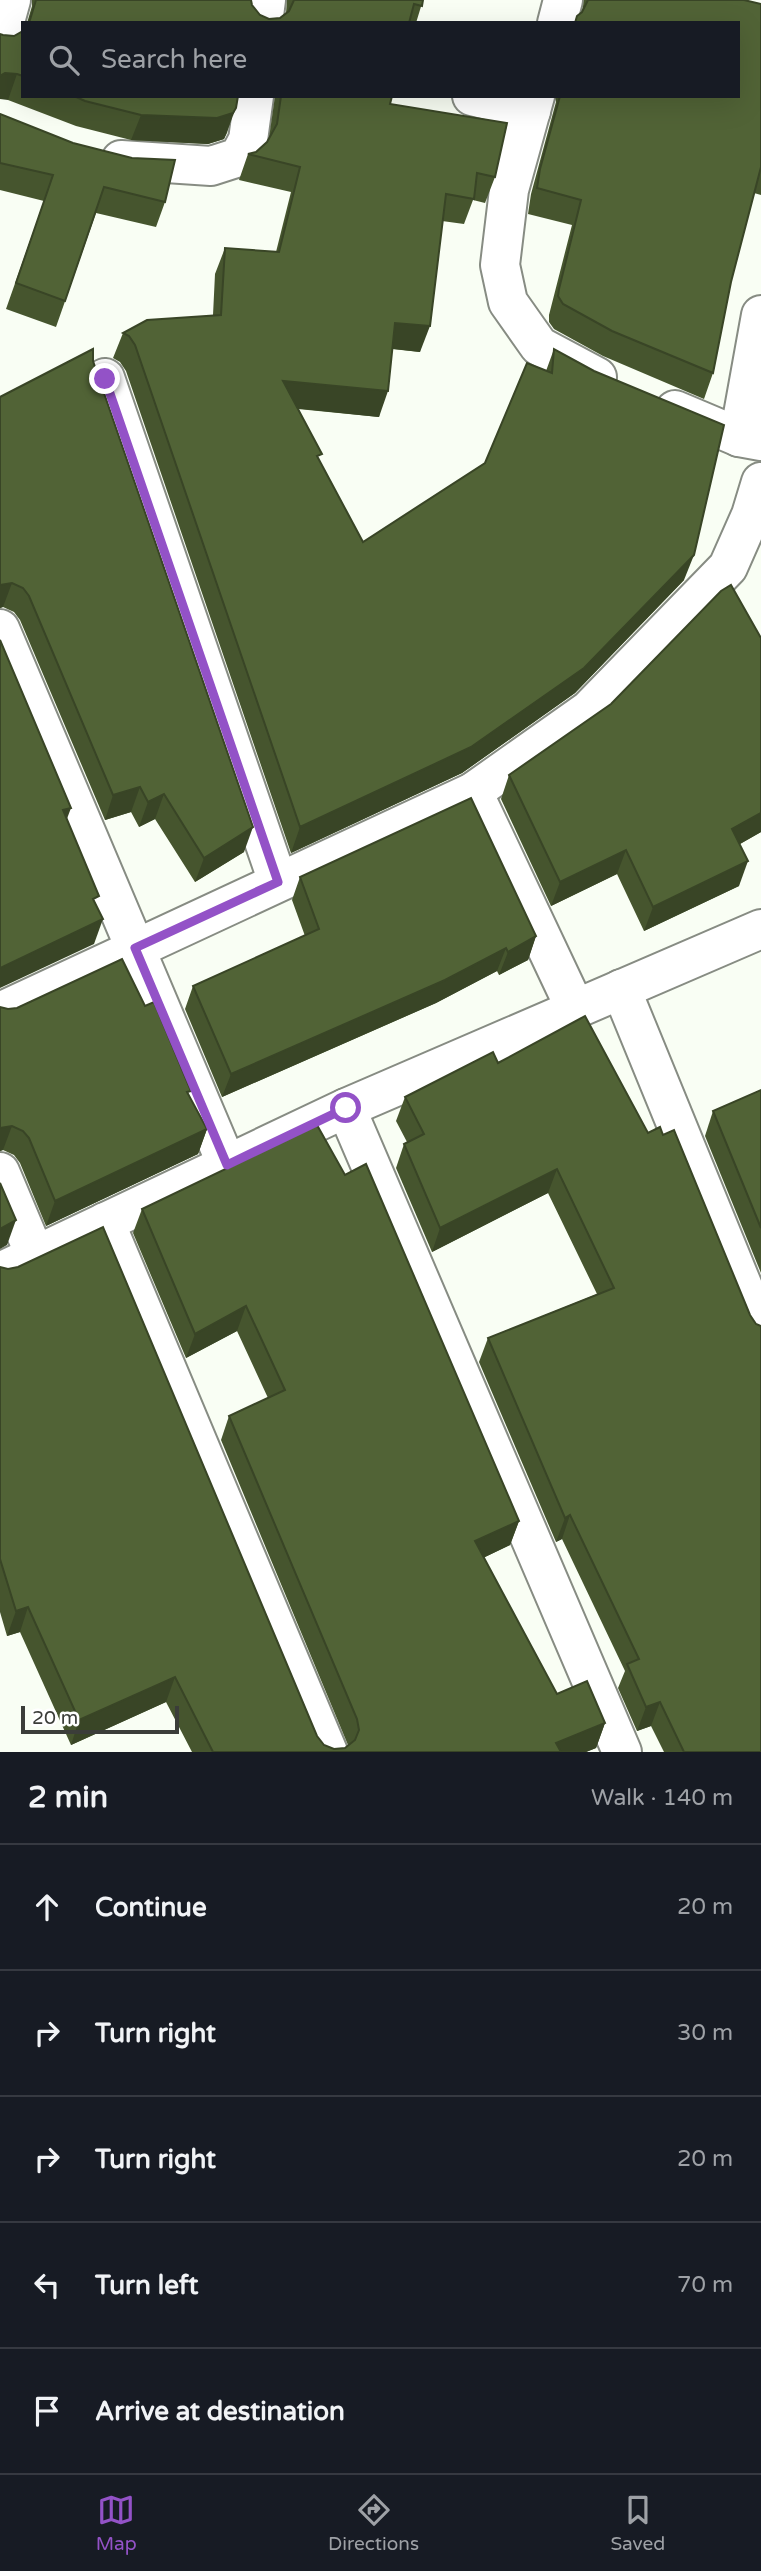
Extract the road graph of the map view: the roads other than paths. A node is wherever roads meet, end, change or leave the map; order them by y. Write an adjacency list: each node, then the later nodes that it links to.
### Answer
1 (11, 0): 6 (street)
2 (266, 0): 4 (street)
3 (564, 0): 5 (street)
4 (263, 21)
5 (558, 21)
6 (0, 40)
7 (254, 98): 10 (street)
8 (489, 98): 9 (street)
9 (533, 103): 13 (street)
10 (93, 153)
11 (761, 315): 13 (street)
12 (105, 379): 17 (street)
13 (750, 439)
14 (761, 482): 16 (street)
15 (0, 629): 19 (street)
16 (473, 792): 17 (street); 21 (street)
17 (278, 882): 19 (street)
18 (761, 929): 20 (street)
19 (135, 948): 22 (street); 24 (street)
20 (621, 989): 21 (street); 29 (street)
21 (575, 1008): 23 (street)
22 (0, 1012)
23 (346, 1108): 24 (street); 31 (street)
24 (227, 1165): 26 (street)
25 (0, 1171): 27 (street)
26 (105, 1222): 27 (street); 30 (street)
27 (35, 1255): 28 (street)
28 (0, 1272)
29 (761, 1331)
30 (328, 1752)
31 (622, 1752)

